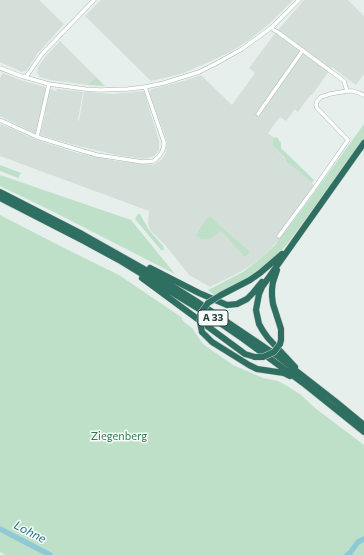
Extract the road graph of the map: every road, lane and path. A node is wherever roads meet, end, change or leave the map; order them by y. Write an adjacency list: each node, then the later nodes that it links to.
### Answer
1 (94, 0): 5 (street)
2 (299, 0): 10 (street)
3 (274, 30): 4 (street)
4 (303, 50): 11 (street); 13 (street)
5 (34, 66): 7 (street); 8 (street)
6 (0, 68): 7 (street)
7 (26, 77): 8 (street)
8 (32, 79): 9 (street)
9 (49, 84): 10 (street); 15 (street)
10 (146, 87): 15 (street)
11 (346, 91): 12 (street); 19 (street)
12 (364, 95)
13 (258, 114)
14 (0, 120): 15 (street)
15 (37, 137)
16 (364, 143): 20 (highway)
17 (0, 192): 22 (highway, A 33)
18 (0, 198): 21 (highway, A 33)
19 (279, 236)
20 (285, 253): 21 (highway, bridge); 22 (highway); 23 (highway); 23 (highway, bridge)
21 (119, 260): 23 (highway, A 33)
22 (133, 262): 23 (highway, A 33)
23 (303, 379): 24 (highway, A 33); 25 (highway, A 33)
24 (364, 425)
25 (364, 432)

